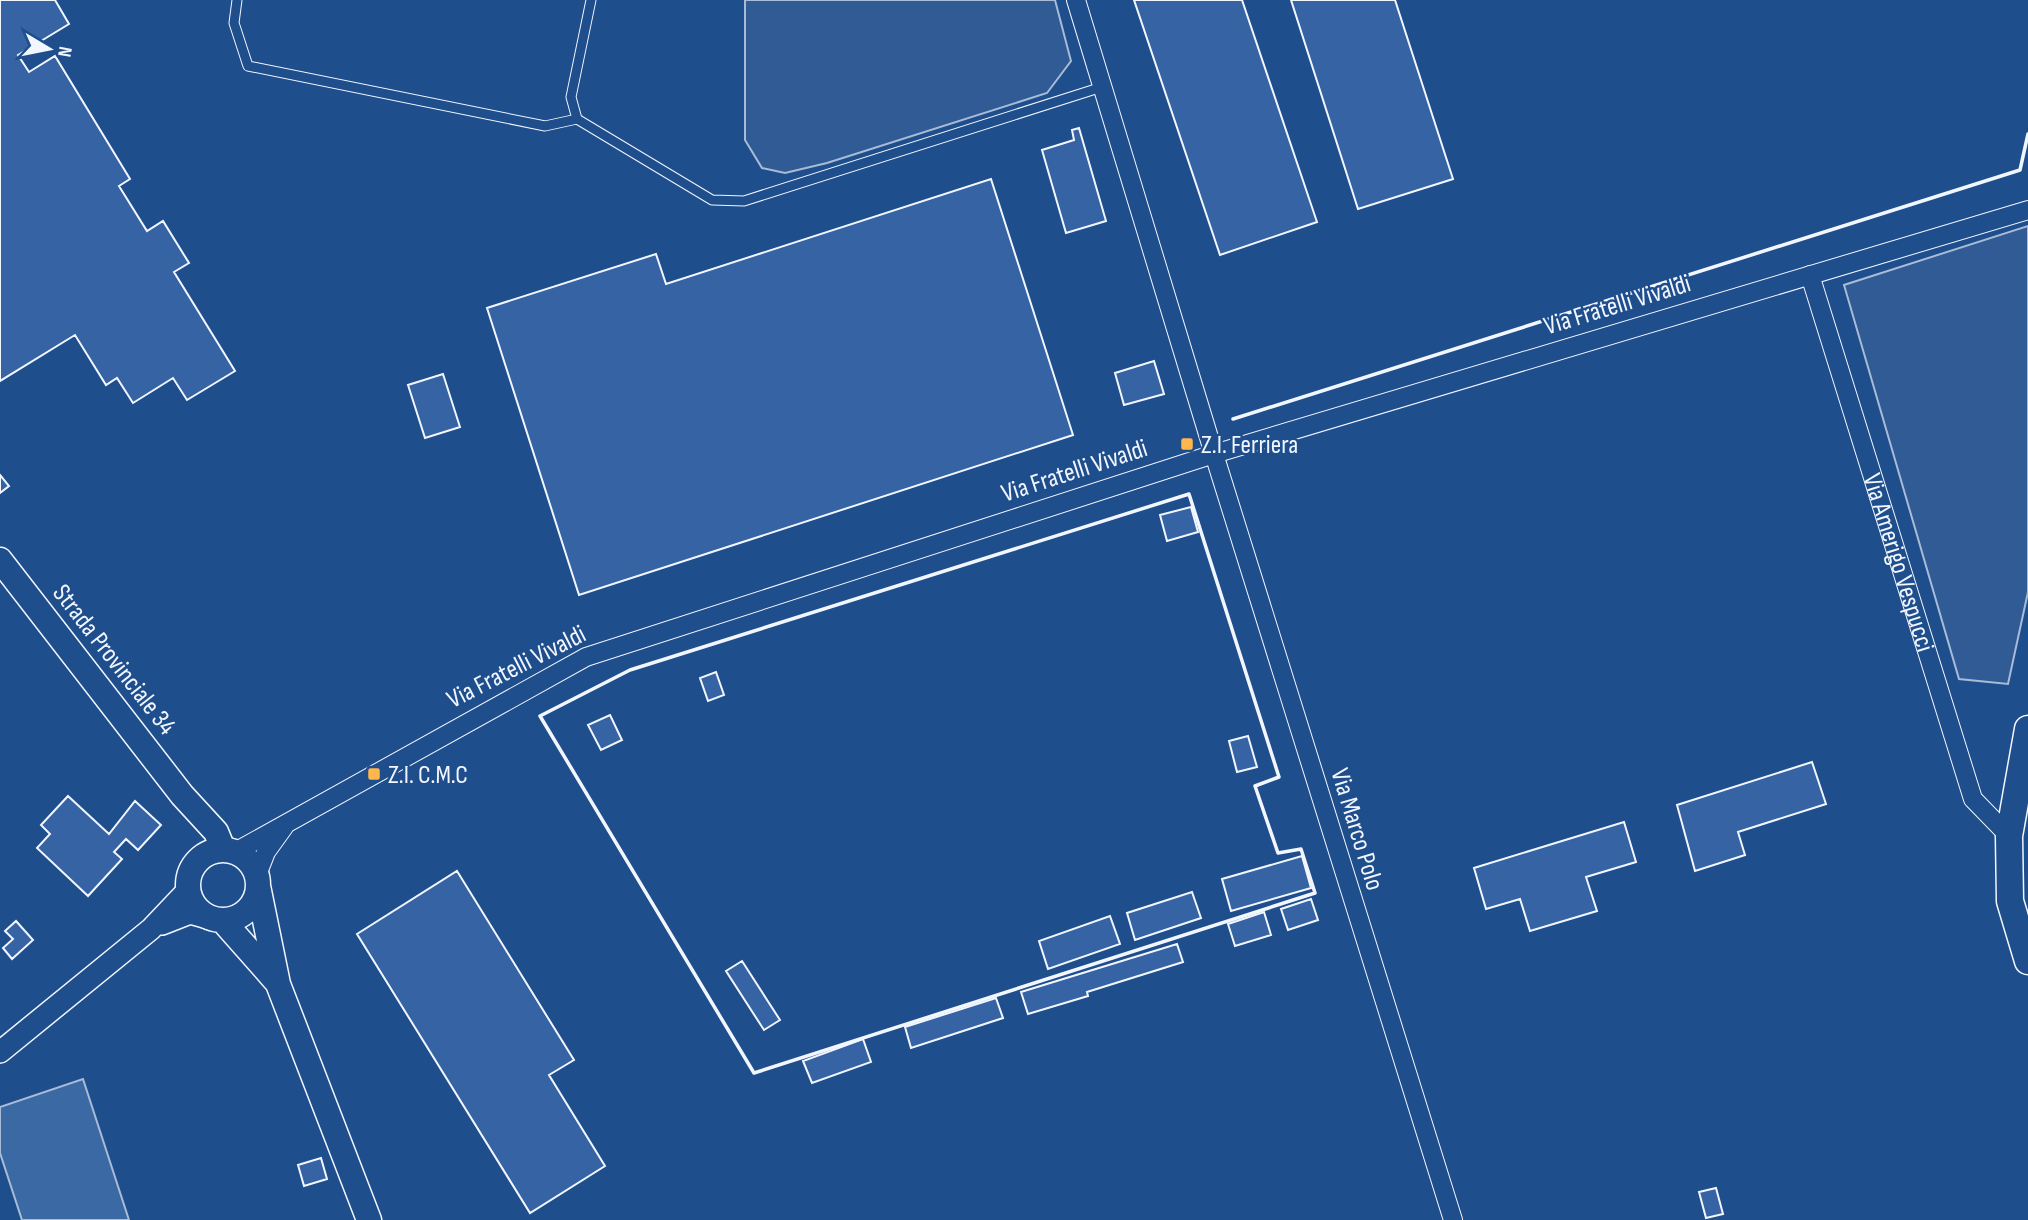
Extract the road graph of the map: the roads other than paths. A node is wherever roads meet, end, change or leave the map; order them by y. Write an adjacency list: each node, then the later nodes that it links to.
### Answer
1 (237, 0): 5 (lane)
2 (591, 0): 5 (lane)
3 (1076, 0): 4 (street, Via Marco Polo)
4 (1102, 87): 5 (lane); 8 (street, Via Marco Polo)
5 (577, 119)
6 (2028, 210): 7 (street, Via Fratelli Vivaldi)
7 (1810, 275): 8 (street, Via Fratelli Vivaldi); 13 (street, Via Amerigo Vespucci)
8 (1214, 454): 12 (street, Via Fratelli Vivaldi); 24 (street, Via Marco Polo)
9 (0, 560): 11 (main road, Strada Provinciale 34)
10 (2028, 729): 13 (main road)
11 (182, 795): 14 (main road, Strada Provinciale 34); 15 (main road, Strada Provinciale 34)
12 (289, 821): 14 (street, Via Fratelli Vivaldi); 16 (street, Via Fratelli Vivaldi)
13 (2009, 836): 20 (main road)
14 (229, 850): 15 (main road); 16 (main road)
15 (198, 860): 17 (main road)
16 (258, 881): 18 (main road); 21 (main road)
17 (188, 890): 18 (main road); 19 (street)
18 (217, 920): 19 (street); 21 (main road)
19 (151, 929): 22 (street)
20 (2028, 961)
21 (278, 984): 23 (main road)
22 (0, 1052)
23 (369, 1220)
24 (1453, 1220)

